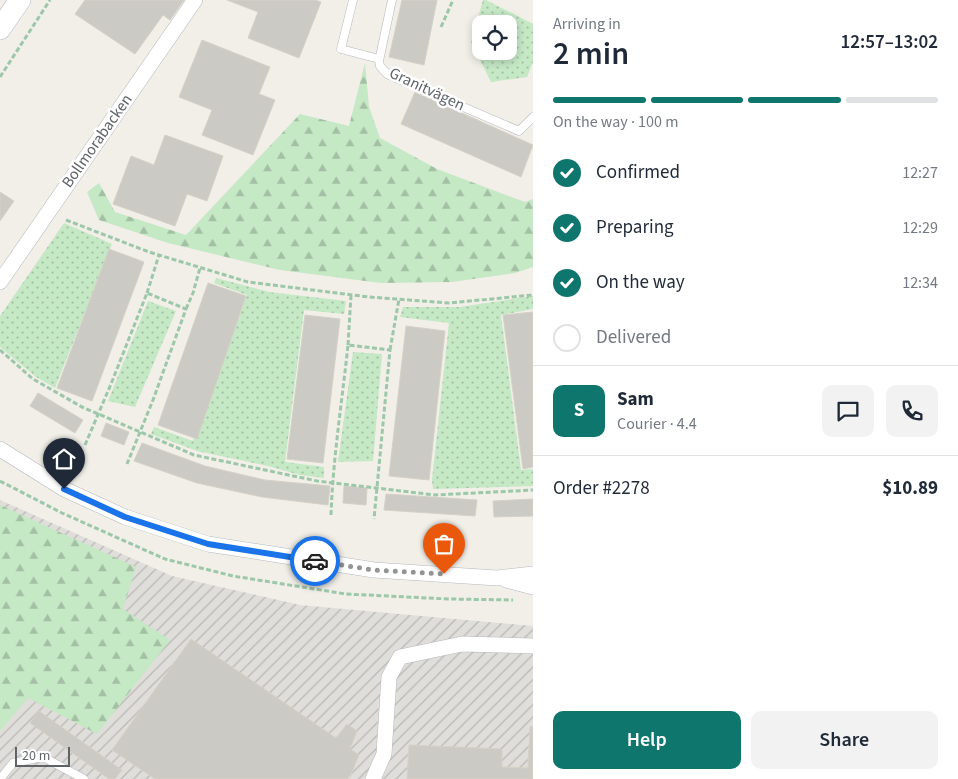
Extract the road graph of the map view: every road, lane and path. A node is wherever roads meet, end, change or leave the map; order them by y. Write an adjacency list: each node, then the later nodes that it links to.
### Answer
1 (20, 0): 8 (street)
2 (50, 0): 10 (path)
3 (195, 0): 15 (street, Bollmorabacken)
4 (353, 0): 9 (lane)
5 (392, 0): 9 (lane, Granitvägen)
6 (453, 0): 7 (path)
7 (440, 27)
8 (0, 29)
9 (379, 59): 11 (lane, Granitvägen)
10 (0, 77)
11 (533, 117)
12 (66, 220): 13 (path)
13 (159, 254): 14 (path); 16 (path)
14 (200, 268): 17 (path); 20 (path)
15 (0, 282)
16 (146, 293): 20 (path); 24 (path)
17 (352, 295): 19 (path); 21 (path)
18 (533, 295): 19 (path)
19 (399, 299): 23 (path)
20 (186, 309): 25 (path)
21 (348, 345): 23 (path); 29 (path)
22 (0, 350): 24 (path)
23 (390, 350): 30 (path)
24 (99, 414): 25 (path); 26 (path)
25 (140, 432): 28 (path); 29 (path)
26 (85, 446)
27 (0, 449): 35 (street)
28 (127, 464)
29 (333, 482): 30 (path); 32 (path)
30 (377, 488): 31 (path); 33 (path)
31 (533, 490)
32 (331, 515)
33 (374, 519)
34 (533, 574): 35 (street)
35 (497, 578): 36 (street)
36 (533, 587)
37 (533, 646): 40 (street)
38 (0, 779): 39 (lane)
39 (84, 779)
40 (373, 779)

